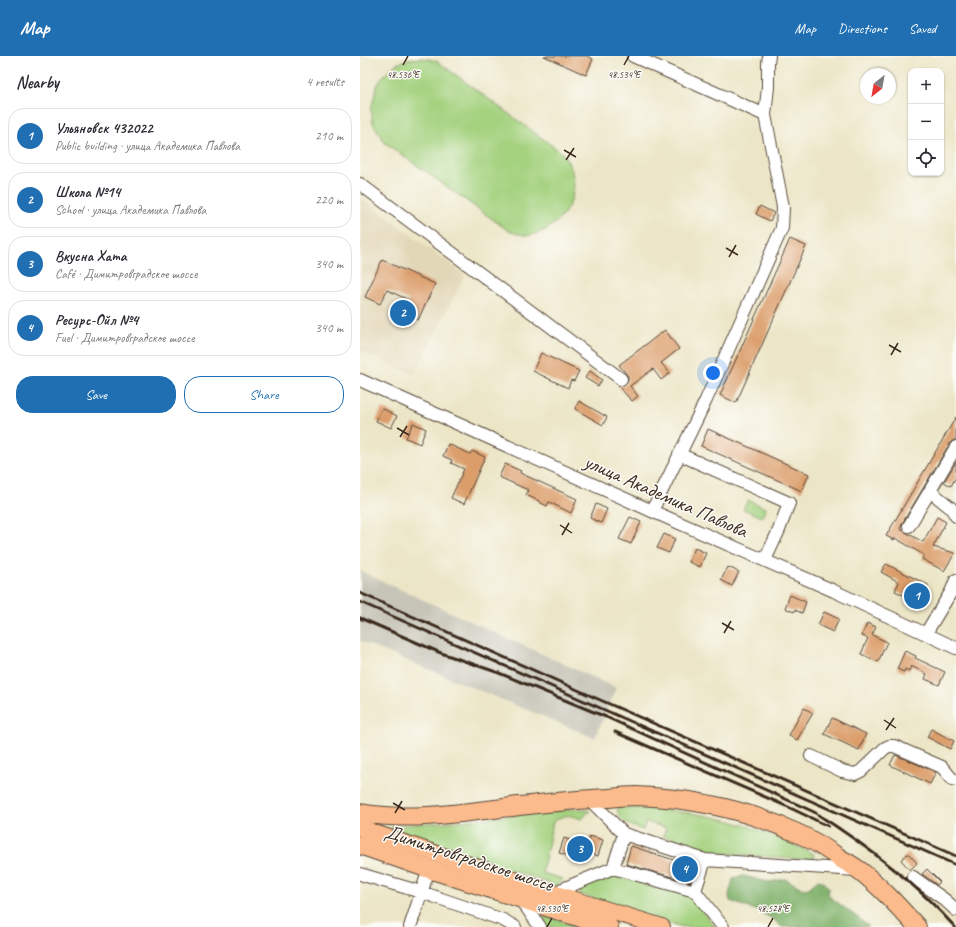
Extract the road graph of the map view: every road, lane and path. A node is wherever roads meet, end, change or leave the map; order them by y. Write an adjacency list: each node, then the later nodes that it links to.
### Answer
1 (633, 56): 3 (street)
2 (769, 56): 3 (street)
3 (764, 115): 8 (street)
4 (360, 184): 5 (street)
5 (621, 379)
6 (360, 380): 10 (street, улица Академика Павлова)
7 (956, 447): 9 (street)
8 (679, 454): 10 (street); 13 (street)
9 (930, 491): 11 (street); 12 (street)
10 (652, 511): 13 (street, улица Академика Павлова)
11 (956, 516)
12 (909, 526)
13 (765, 560): 15 (street, улица Академика Павлова)
14 (956, 580): 15 (street)
15 (926, 633): 16 (street, улица Академика Павлова)
16 (956, 648)
17 (811, 756): 18 (street)
18 (956, 780)
19 (589, 798): 20 (highway); 22 (street); 27 (highway)
20 (360, 812)
21 (360, 828): 31 (main road, Димитровградское шоссе)
22 (624, 834): 24 (street); 25 (street)
23 (360, 845): 26 (highway, Димитровградское шоссе)
24 (704, 860): 27 (street); 32 (street)
25 (613, 868): 31 (street); 32 (street)
26 (430, 869): 30 (street); 33 (highway, Димитровградское шоссе)
27 (859, 870): 41 (highway)
28 (360, 874): 30 (street)
29 (913, 877): 34 (street)
30 (421, 892): 35 (street); 36 (street)
31 (552, 892): 39 (main road, Димитровградское шоссе)
32 (695, 892): 40 (street)
33 (517, 897): 37 (street); 38 (highway, Димитровградское шоссе)
34 (956, 910)
35 (410, 927)
36 (515, 927)
37 (540, 927)
38 (609, 927)
39 (662, 927)
40 (723, 927)
41 (917, 927)

